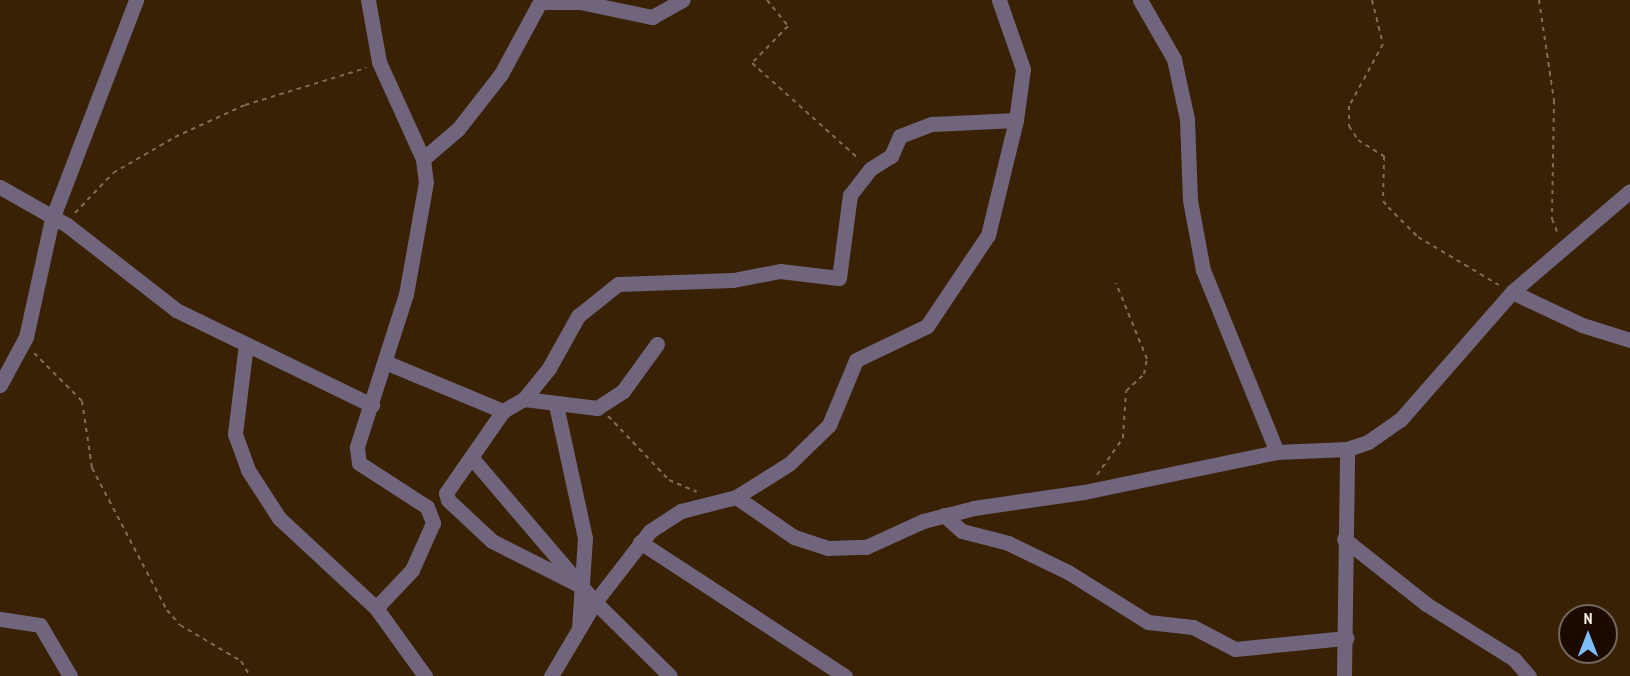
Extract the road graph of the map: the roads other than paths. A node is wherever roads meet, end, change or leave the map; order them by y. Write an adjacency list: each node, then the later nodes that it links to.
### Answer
1 (136, 0): 11 (street)
2 (368, 0): 8 (street)
3 (683, 0): 6 (street)
4 (999, 0): 7 (street)
5 (1140, 0): 23 (street)
6 (542, 1): 8 (street)
7 (1016, 120): 18 (street); 25 (street)
8 (423, 159): 16 (street)
9 (0, 187): 11 (street)
10 (1630, 191): 12 (street)
11 (59, 222): 15 (street); 17 (street)
12 (1512, 292): 13 (street); 22 (street)
13 (1630, 340)
14 (657, 344): 20 (street)
15 (246, 345): 19 (street); 31 (street)
16 (385, 362): 19 (street); 21 (street)
17 (0, 385)
18 (524, 399): 20 (street); 21 (street)
19 (372, 405): 31 (street)
20 (556, 405): 29 (street)
21 (503, 411): 24 (street)
22 (1347, 448): 23 (street); 27 (street)
23 (1276, 452): 26 (street)
24 (471, 456): 29 (street); 29 (street)
25 (736, 497): 26 (street); 28 (street)
26 (944, 515): 34 (street)
27 (1344, 539): 34 (street); 41 (street)
28 (640, 542): 30 (street); 39 (street)
29 (581, 586): 30 (street); 33 (street)
30 (596, 602): 33 (street); 38 (street)
31 (376, 608): 36 (street)
32 (0, 619): 35 (street)
33 (579, 631): 37 (street)
34 (1346, 638): 40 (street)
35 (70, 676)
36 (425, 676)
37 (552, 676)
38 (670, 676)
39 (845, 676)
40 (1344, 676)
41 (1529, 676)

